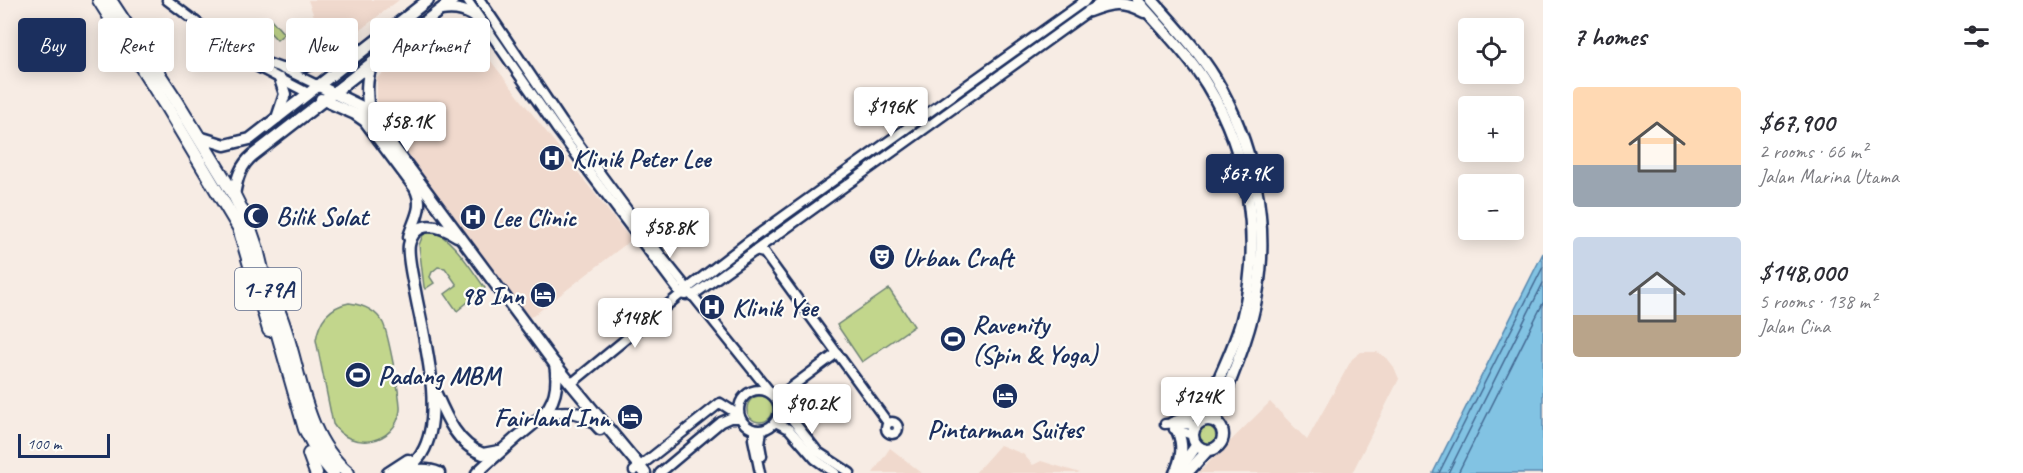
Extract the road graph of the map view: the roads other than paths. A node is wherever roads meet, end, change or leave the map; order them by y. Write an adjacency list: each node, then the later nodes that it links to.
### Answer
1 (99, 0): 27 (highway)
2 (110, 0): 27 (highway, 1-79A)
3 (167, 0): 22 (street)
4 (428, 0): 19 (main road)
5 (453, 0): 13 (main road)
6 (467, 0): 17 (street)
7 (480, 0): 12 (street)
8 (1104, 0): 11 (street)
9 (1137, 0): 14 (main road)
10 (1152, 0): 48 (main road)
11 (1086, 3): 14 (main road); 34 (street); 36 (street)
12 (485, 4): 36 (street)
13 (441, 10): 15 (main road); 16 (main road)
14 (1149, 15): 43 (main road)
15 (430, 18)
16 (477, 18)
17 (478, 18)
18 (490, 35): 36 (street)
19 (367, 46): 22 (main road); 23 (main road)
20 (370, 64): 24 (main road)
21 (370, 70): 28 (main road)
22 (282, 74): 23 (street); 25 (street); 29 (main road)
23 (317, 85): 24 (main road); 25 (main road)
24 (334, 92): 26 (main road); 28 (main road)
25 (308, 93): 26 (main road); 29 (main road)
26 (324, 100): 31 (main road); 33 (main road)
27 (171, 103): 30 (highway, 1-79A); 55 (highway)
28 (369, 114): 32 (main road)
29 (277, 119): 30 (main road)
30 (199, 136): 31 (highway, 1-79A)
31 (234, 195): 35 (highway, 1-79A)
32 (463, 241): 33 (main road); 38 (main road)
33 (408, 246): 40 (main road)
34 (755, 251): 36 (street); 37 (street)
35 (267, 285): 55 (highway, 1-79A); 60 (highway)
36 (687, 293): 39 (street); 41 (street)
37 (837, 353): 41 (street); 47 (street)
38 (554, 363): 39 (main road); 44 (main road)
39 (572, 383): 56 (main road)
40 (433, 388): 52 (main road); 53 (main road)
41 (771, 393): 42 (street); 45 (street)
42 (779, 403): 46 (street); 69 (street)
43 (1208, 403): 49 (main road); 51 (main road)
44 (544, 416): 53 (main road); 56 (main road)
45 (740, 417): 50 (street); 56 (street); 65 (street)
46 (775, 422): 50 (street); 68 (street)
47 (888, 423)
48 (1217, 423): 51 (main road); 54 (main road)
49 (1174, 427): 51 (street); 70 (main road)
50 (759, 430): 66 (street); 67 (street)
51 (1197, 432): 54 (main road); 70 (main road)
52 (429, 436): 61 (main road); 62 (main road)
53 (502, 450): 64 (main road)
54 (1207, 451): 71 (main road)
55 (312, 452): 57 (highway); 58 (highway); 59 (highway)
56 (639, 471)
57 (316, 473)
58 (323, 473)
59 (333, 473)
60 (348, 473)
61 (388, 473)
62 (404, 473): 63 (main road)
63 (439, 473)
64 (477, 473)
65 (660, 473)
66 (760, 473)
67 (765, 473)
68 (836, 473)
69 (850, 473)
70 (1176, 473)
71 (1187, 473)

